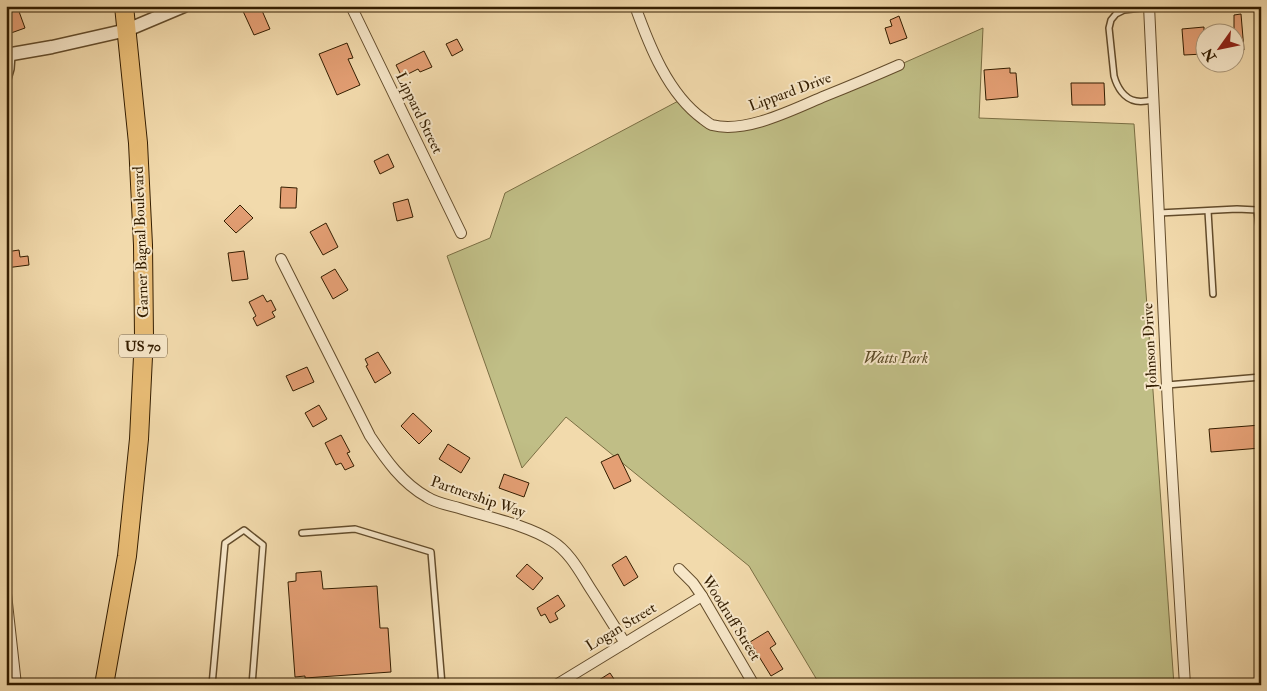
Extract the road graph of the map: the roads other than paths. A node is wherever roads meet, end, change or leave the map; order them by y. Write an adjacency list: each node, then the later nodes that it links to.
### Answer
1 (124, 6): 6 (highway, Garner Bagnal Boulevard / US 70)
2 (184, 6): 6 (street)
3 (351, 6): 16 (street, Lippard Street)
4 (635, 6): 8 (street, Lippard Drive)
5 (1150, 7): 10 (street, Johnson Drive); 10 (lane)
6 (127, 30): 7 (street); 29 (highway, Garner Bagnal Boulevard / US 70)
7 (9, 55): 9 (lane)
8 (899, 66)
9 (6, 86)
10 (1154, 100): 15 (street, Johnson Drive)
11 (6, 145): 12 (lane)
12 (6, 153)
13 (1259, 210): 14 (lane); 17 (lane)
14 (1208, 211): 15 (lane); 19 (lane)
15 (1159, 213): 21 (street, Johnson Drive)
16 (461, 233)
17 (1260, 234)
18 (281, 259): 26 (street, Partnership Way)
19 (1213, 294)
20 (1261, 377): 21 (lane)
21 (1167, 385): 34 (street, Johnson Drive)
22 (302, 533): 32 (lane)
23 (679, 569): 25 (street, Woodruff Street)
24 (6, 594): 28 (street)
25 (702, 596): 26 (street, Logan Street); 33 (street, Woodruff Street)
26 (625, 643): 27 (street, Logan Street)
27 (557, 684)
28 (16, 685)
29 (104, 685)
30 (212, 685): 31 (lane)
31 (252, 685)
32 (442, 685)
33 (754, 685)
34 (1185, 685)

